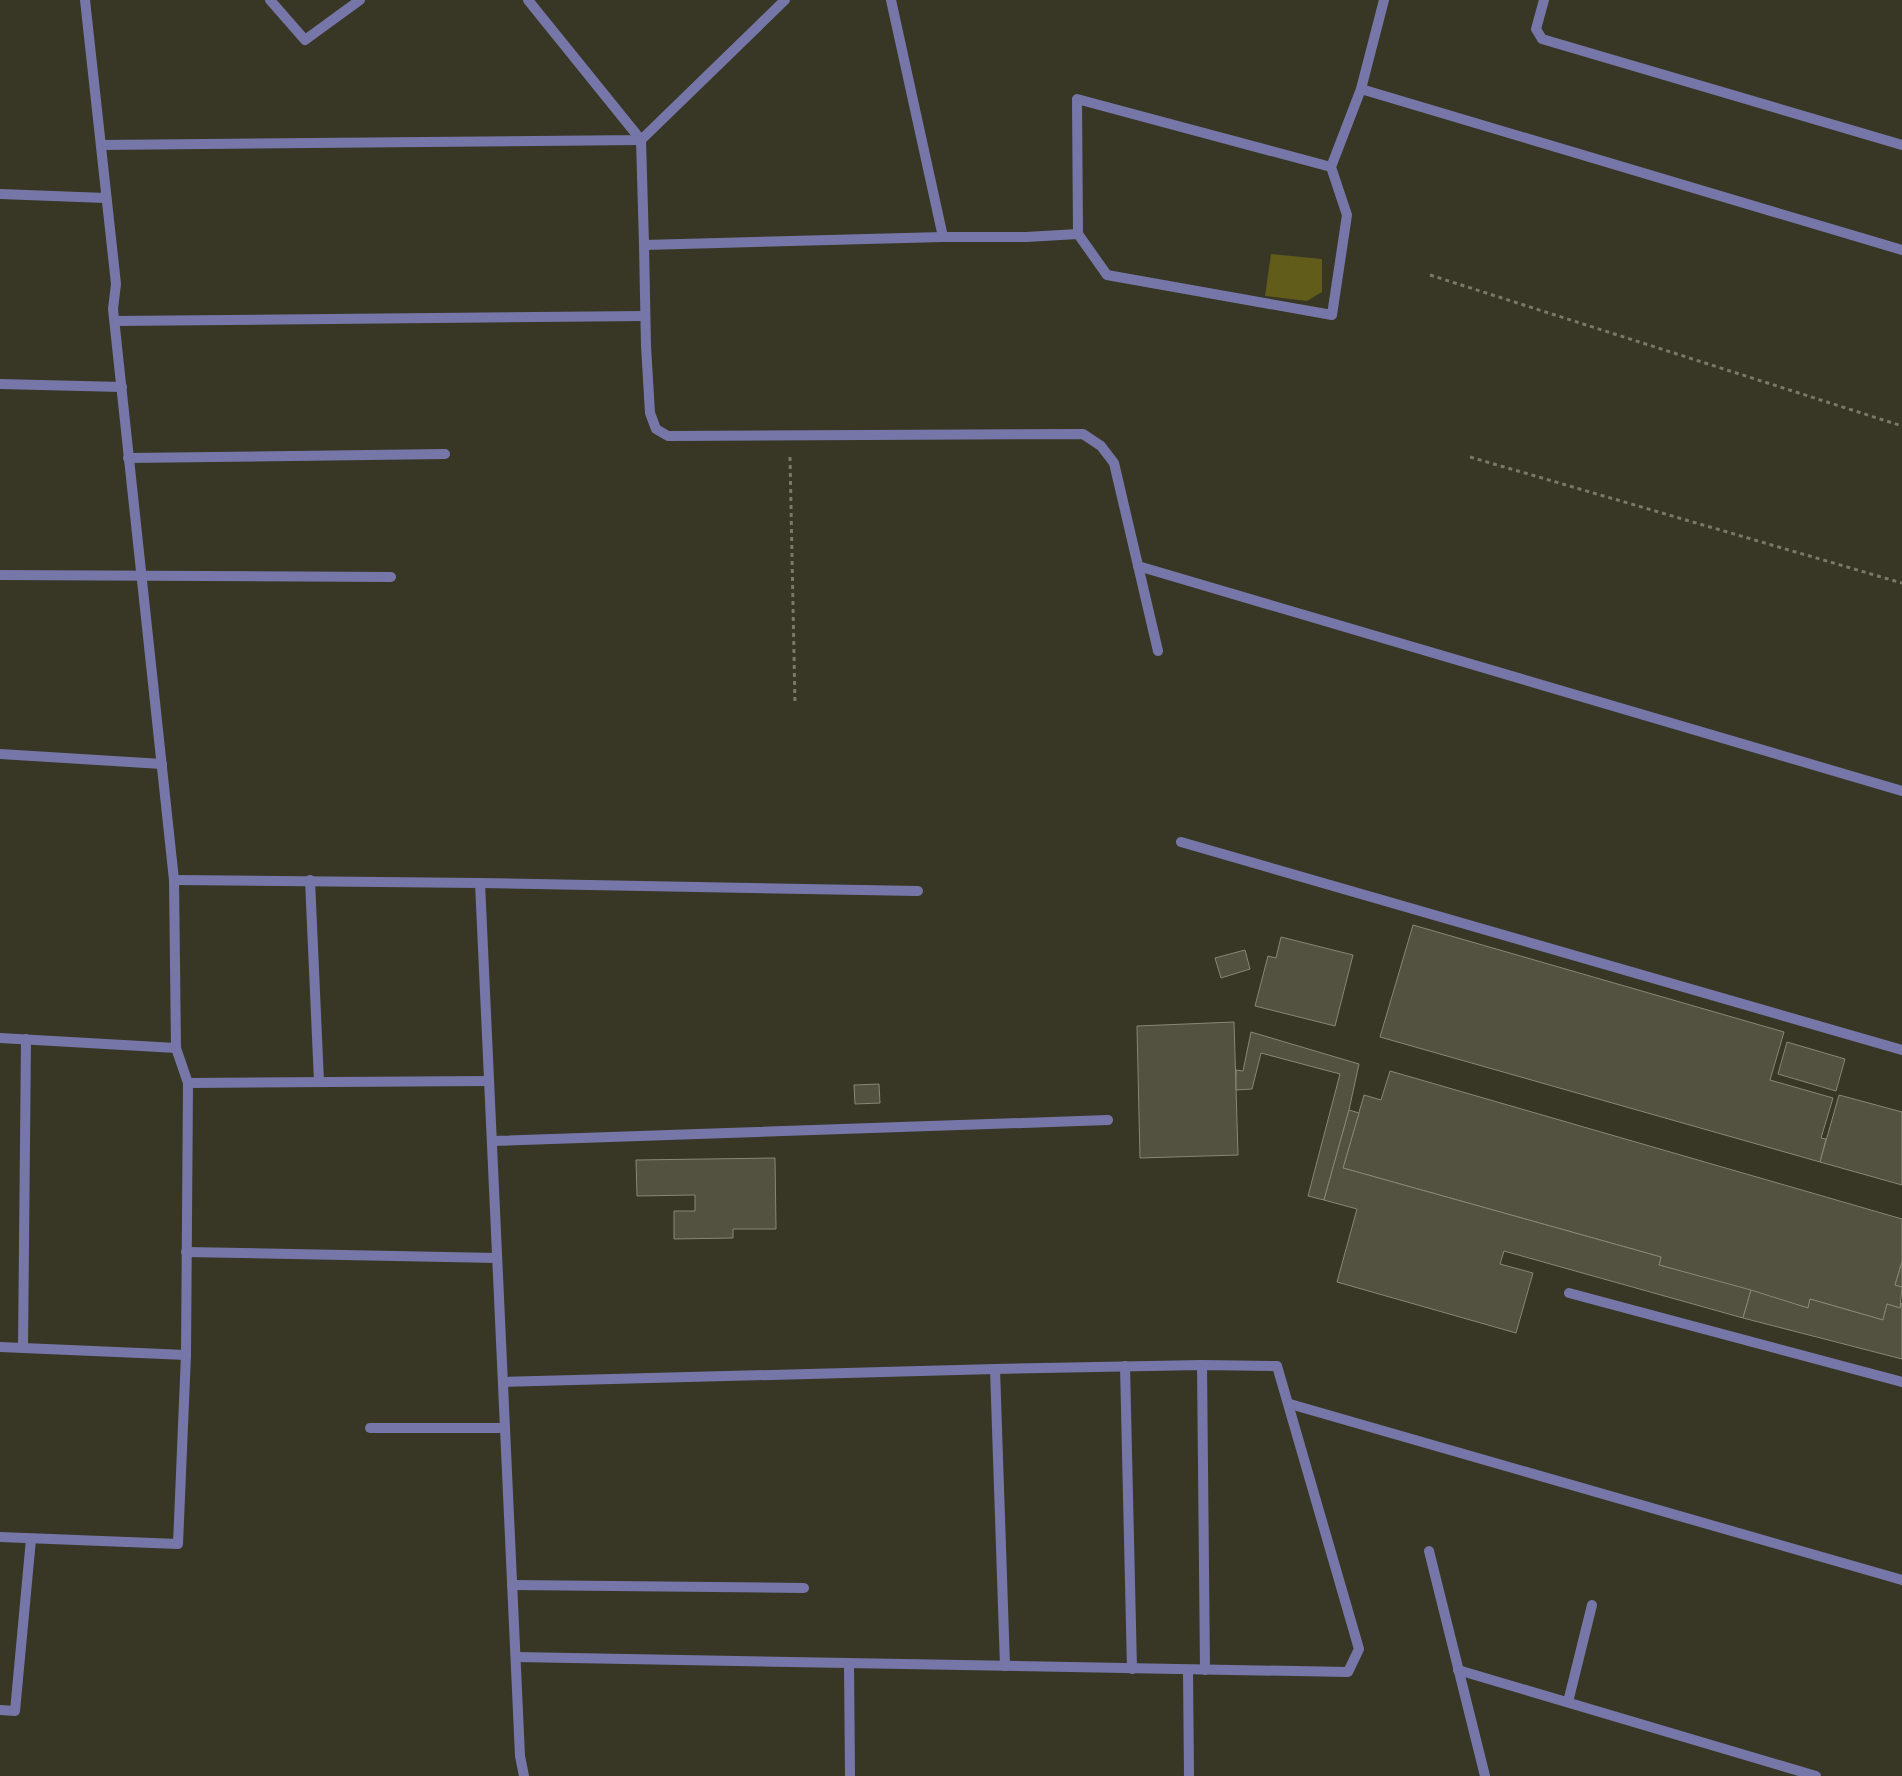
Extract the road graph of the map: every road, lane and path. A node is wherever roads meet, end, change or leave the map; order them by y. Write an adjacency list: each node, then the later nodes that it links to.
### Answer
1 (85, 0): 11 (street)
2 (270, 0): 3 (street)
3 (360, 0)
4 (528, 0): 10 (street)
5 (785, 0): 10 (street)
6 (891, 0): 17 (street)
7 (1383, 0): 9 (street)
8 (1544, 0): 12 (street)
9 (1361, 88): 13 (street); 19 (street)
10 (640, 140): 11 (street); 18 (street)
11 (101, 145): 15 (street)
12 (1902, 145)
13 (1331, 167): 16 (street); 16 (street)
14 (0, 194): 15 (street)
15 (106, 198): 22 (street)
16 (1078, 234): 17 (street)
17 (943, 237): 18 (street)
18 (644, 245): 21 (street)
19 (1902, 250)
20 (1430, 275): 25 (path)
21 (645, 316): 22 (street); 26 (street)
22 (114, 321): 24 (street)
23 (0, 384): 24 (street)
24 (122, 387): 29 (street)
25 (1902, 426)
26 (790, 435): 30 (street); 36 (path)
27 (445, 454): 29 (street)
28 (1470, 457): 34 (path)
29 (128, 458): 32 (street)
30 (1138, 566): 35 (street); 39 (street)
31 (0, 575): 32 (street)
32 (141, 576): 33 (street); 38 (street)
33 (391, 577)
34 (1902, 583)
35 (1158, 651)
36 (795, 704)
37 (0, 754): 38 (street)
38 (162, 764): 41 (street)
39 (1902, 791)
40 (1181, 842): 48 (street)
41 (174, 880): 42 (street); 47 (street)
42 (310, 880): 43 (street); 50 (street)
43 (480, 883): 44 (street); 49 (street)
44 (918, 891)
45 (0, 1038): 46 (street)
46 (26, 1040): 47 (street); 58 (street)
47 (176, 1048): 51 (street)
48 (1902, 1050)
49 (489, 1081): 50 (street); 53 (street)
50 (319, 1082): 51 (street)
51 (188, 1083): 54 (street)
52 (1108, 1120): 53 (street)
53 (492, 1141): 55 (street)
54 (186, 1252): 55 (street); 59 (street)
55 (497, 1258): 63 (street)
56 (1570, 1293): 64 (street)
57 (0, 1347): 58 (street)
58 (23, 1348): 59 (street)
59 (186, 1355): 69 (street)
60 (1202, 1365): 61 (street); 65 (street); 80 (street)
61 (1125, 1366): 62 (street); 78 (street)
62 (995, 1369): 63 (street); 77 (street)
63 (503, 1382): 67 (street)
64 (1902, 1382)
65 (1290, 1404): 71 (street); 80 (street)
66 (370, 1428): 67 (street)
67 (505, 1428): 72 (street)
68 (0, 1537): 69 (street)
69 (31, 1540): 83 (street)
70 (1429, 1552): 81 (street)
71 (1902, 1580)
72 (512, 1585): 73 (street); 75 (street)
73 (804, 1588)
74 (1592, 1604): 82 (street)
75 (516, 1658): 76 (street); 84 (street)
76 (849, 1664): 77 (street); 85 (street)
77 (1005, 1666): 78 (street)
78 (1132, 1669): 79 (street)
79 (1188, 1670): 80 (street); 86 (street)
80 (1205, 1670)
81 (1458, 1670): 82 (street); 87 (street)
82 (1568, 1702): 88 (street)
83 (0, 1710)
84 (524, 1776)
85 (850, 1776)
86 (1189, 1776)
87 (1485, 1776)
88 (1816, 1776)

